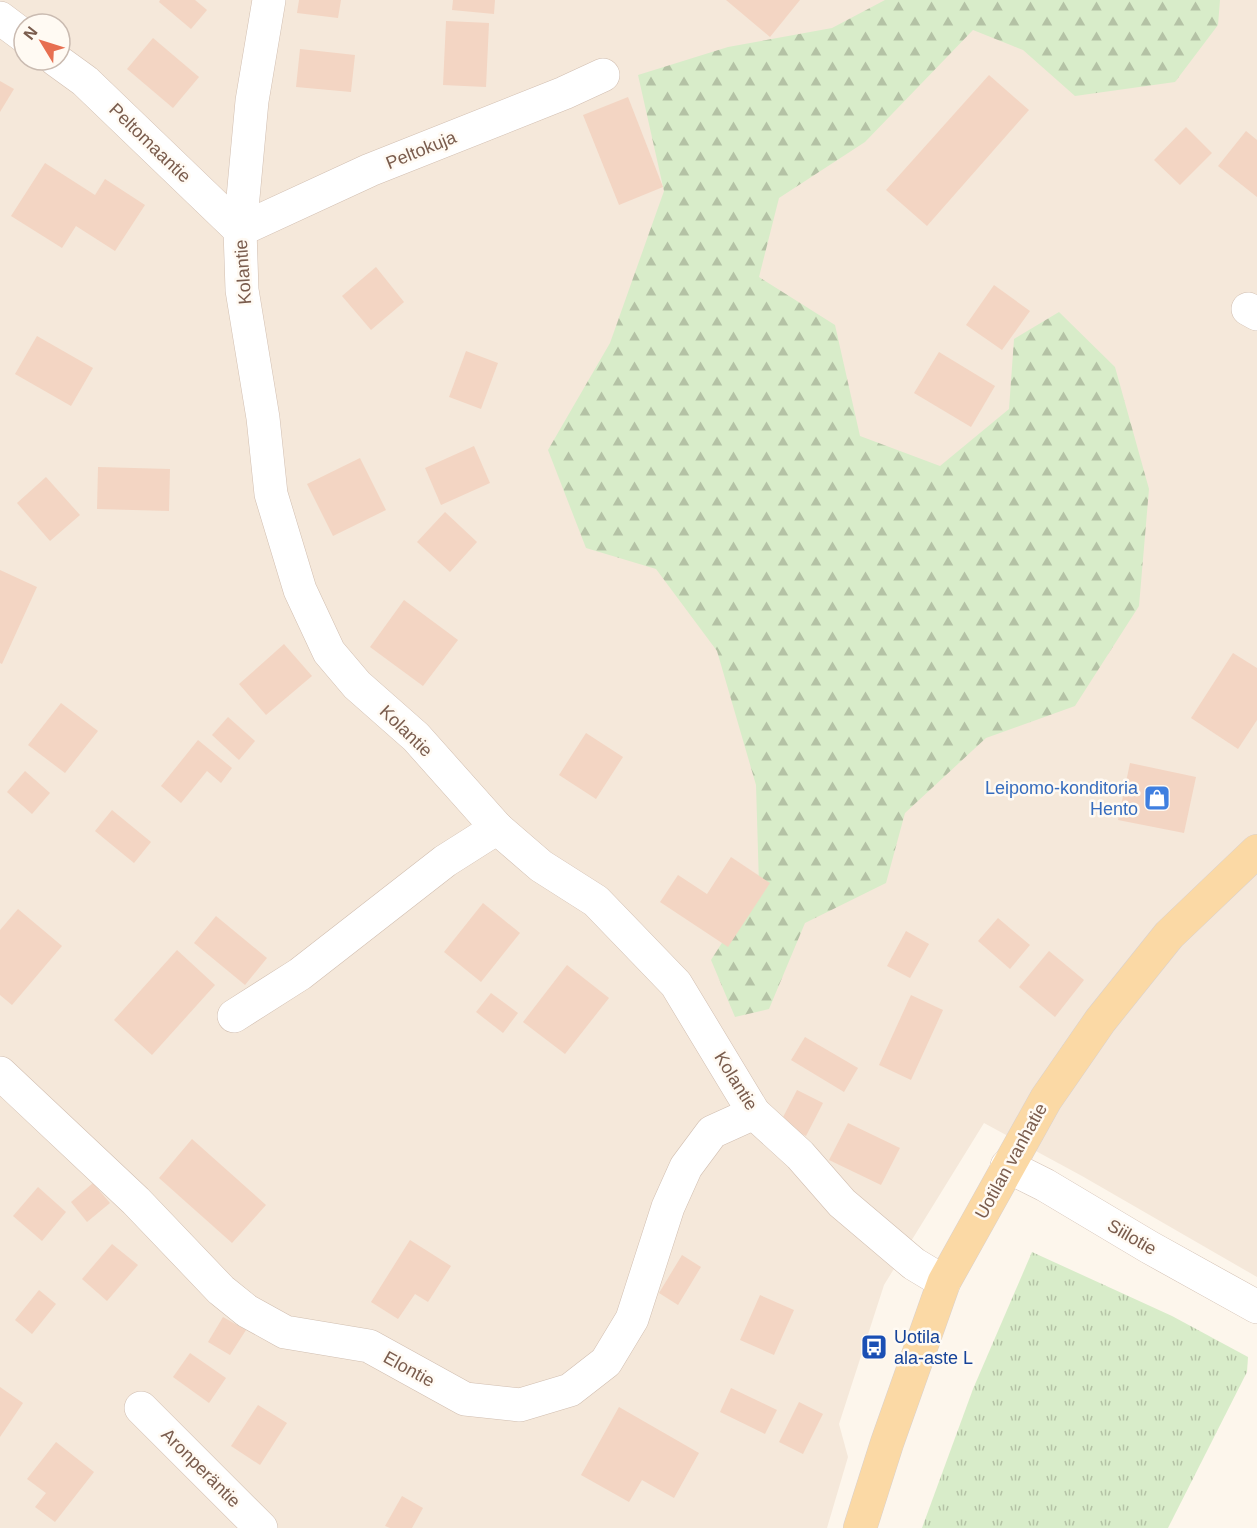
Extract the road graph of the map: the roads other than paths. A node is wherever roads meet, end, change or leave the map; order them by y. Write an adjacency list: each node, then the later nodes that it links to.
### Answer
1 (269, 0): 4 (street, Kolantie)
2 (72, 72): 4 (street, Peltomaantie)
3 (603, 75): 4 (street, Peltokuja)
4 (240, 230): 5 (street, Kolantie)
5 (497, 828): 7 (street); 9 (street, Kolantie)
6 (1257, 851): 10 (main road, Uotilan vanhatie)
7 (234, 1016)
8 (0, 1073): 9 (street, Elontie)
9 (754, 1113): 11 (street, Kolantie)
10 (1007, 1166): 11 (main road, Uotilan vanhatie); 12 (street, Siilotie)
11 (944, 1282): 15 (main road, Uotilan vanhatie)
12 (1257, 1307)
13 (141, 1408): 14 (street, Aronperäntie)
14 (261, 1528)
15 (860, 1528)

